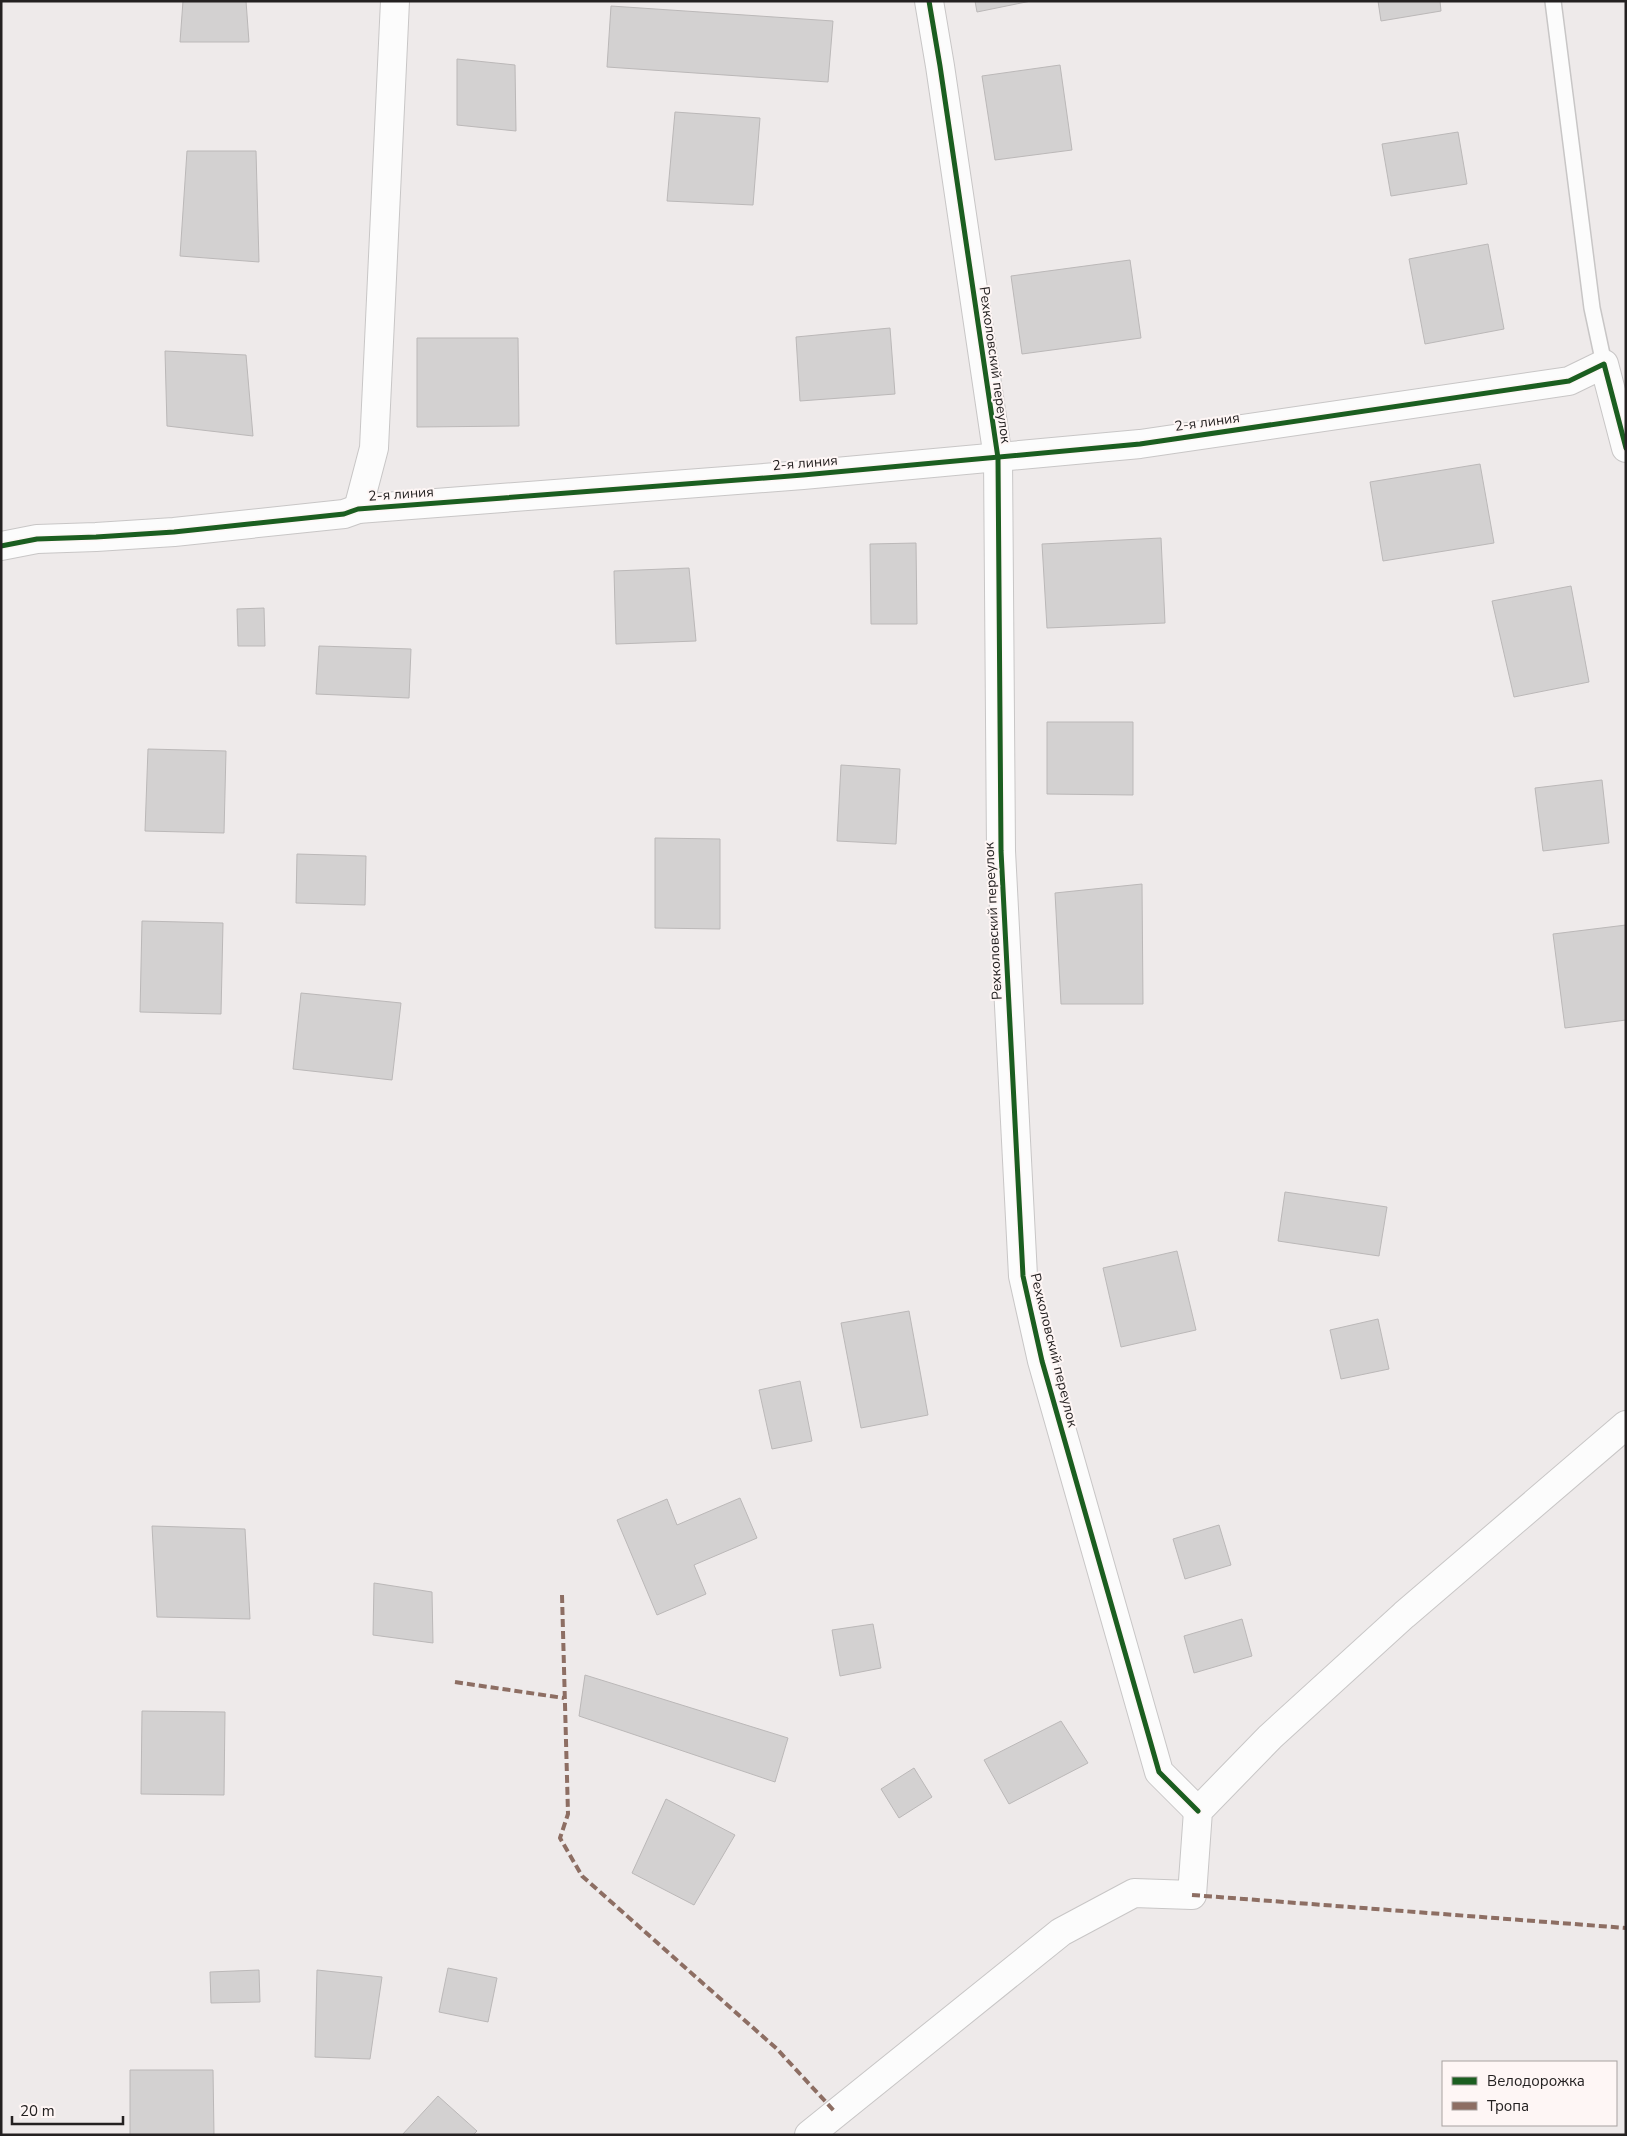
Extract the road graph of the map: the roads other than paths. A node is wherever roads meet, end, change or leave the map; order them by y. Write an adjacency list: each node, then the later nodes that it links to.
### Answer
1 (395, 1): 7 (street)
2 (929, 1): 6 (street, Рехколовский переулок)
3 (1553, 1): 4 (lane)
4 (1604, 364): 5 (street); 6 (street, 2-я линия)
5 (1626, 448)
6 (998, 458): 7 (street, 2-я линия); 10 (street, Рехколовский переулок)
7 (358, 509): 8 (street, 2-я линия)
8 (1, 546)
9 (1626, 1424): 10 (street)
10 (1198, 1810): 11 (street)
11 (809, 2135)

